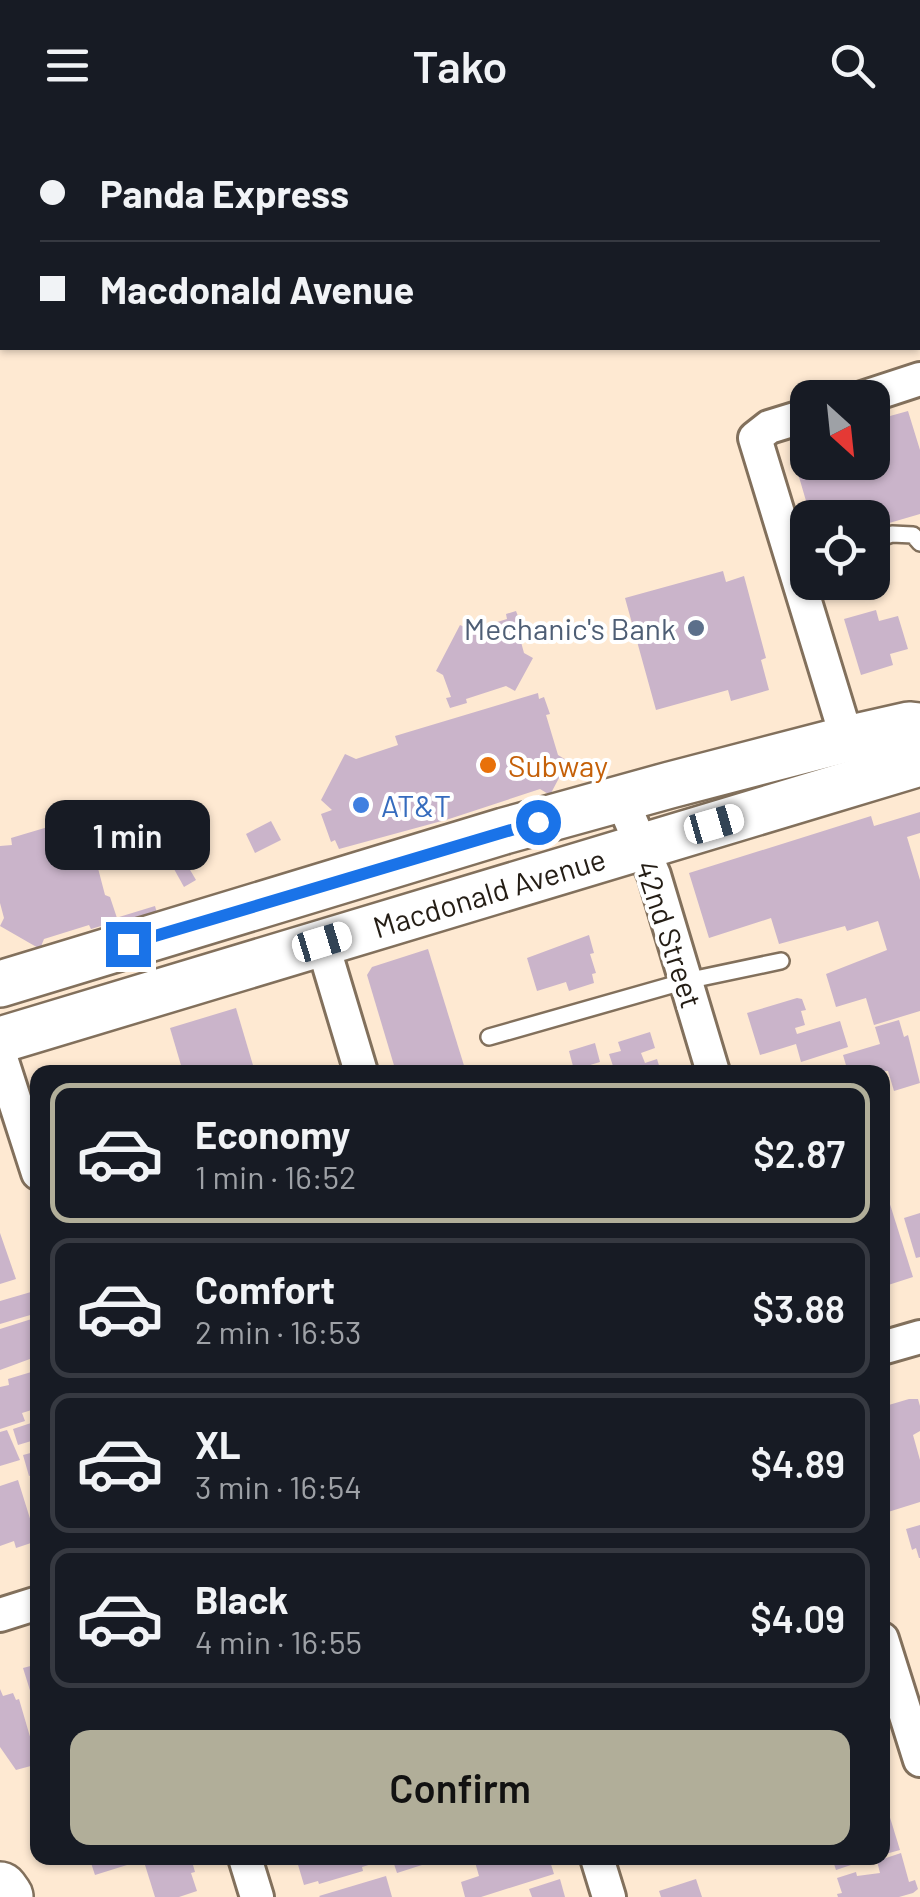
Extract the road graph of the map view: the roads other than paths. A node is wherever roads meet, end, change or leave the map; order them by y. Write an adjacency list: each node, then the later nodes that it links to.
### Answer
1 (920, 379): 2 (street)
2 (890, 389)
3 (790, 421): 5 (street)
4 (890, 536): 6 (lane)
5 (790, 537)
6 (920, 542)
7 (809, 600): 9 (street)
8 (920, 726): 9 (street, Macdonald Avenue)
9 (847, 739): 11 (street, Macdonald Avenue)
10 (920, 763): 12 (street, Macdonald Avenue)
11 (622, 798): 12 (street, 42nd Street); 16 (street, Macdonald Avenue)
12 (642, 846): 13 (street, Macdonald Avenue); 15 (street, 42nd Street)
13 (322, 942): 18 (street, Macdonald Avenue); 20 (street)
14 (781, 961): 15 (lane)
15 (686, 981): 17 (lane); 21 (street, 42nd Street)
16 (0, 984)
17 (488, 1037)
18 (0, 1040)
19 (0, 1055): 22 (street)
20 (359, 1065)
21 (710, 1065)
22 (30, 1147)
23 (920, 1337): 24 (street)
24 (890, 1346)
25 (30, 1605): 26 (street)
26 (0, 1614)
27 (890, 1664): 28 (street)
28 (920, 1760)
29 (247, 1865): 33 (street)
30 (599, 1865): 34 (street)
31 (0, 1890): 32 (highway)
32 (5, 1897)
33 (257, 1897)
34 (609, 1897)

